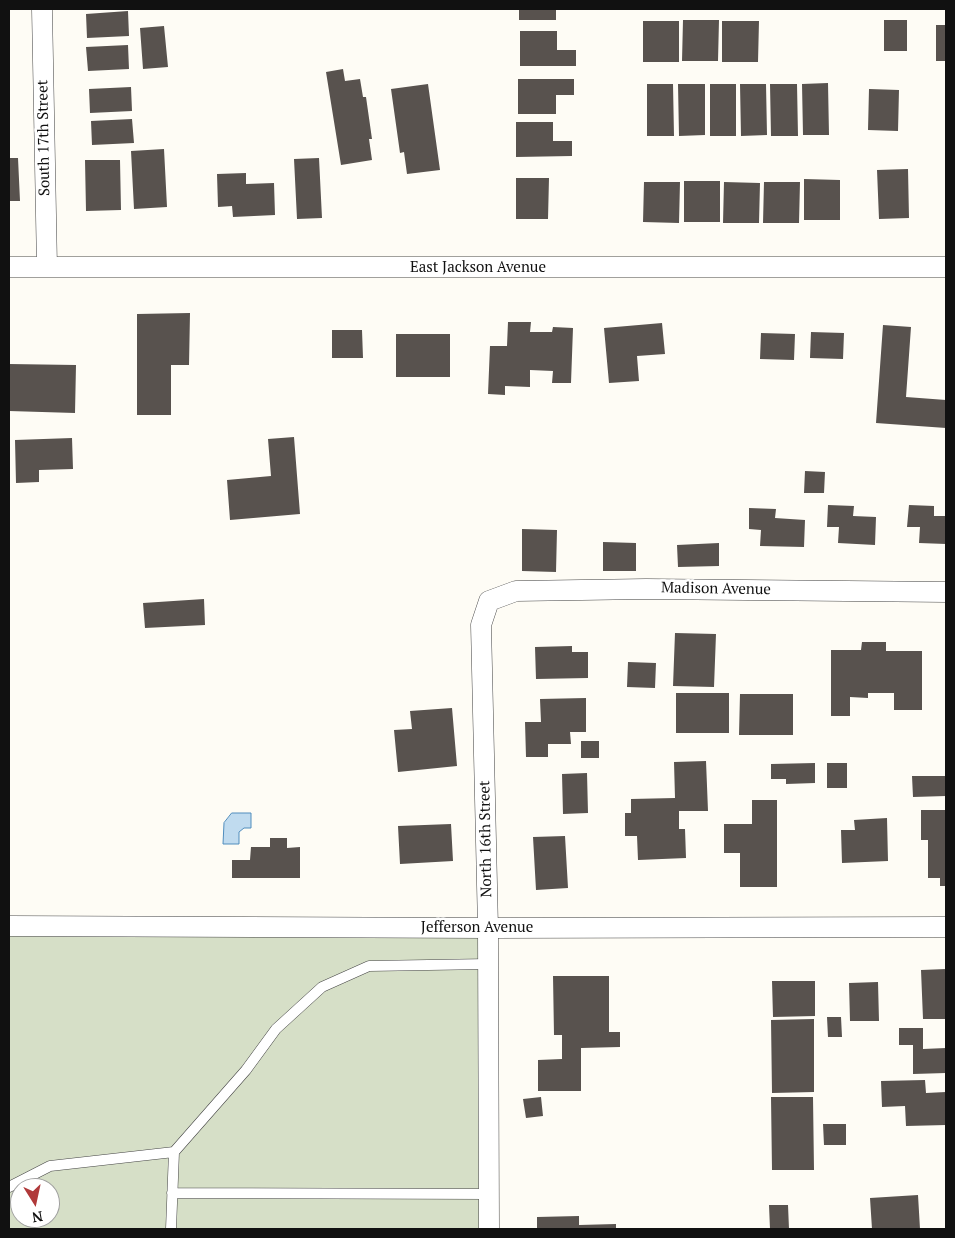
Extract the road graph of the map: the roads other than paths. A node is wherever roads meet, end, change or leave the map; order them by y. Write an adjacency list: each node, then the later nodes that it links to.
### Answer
1 (42, 9): 3 (street, South 17th Street)
2 (9, 267): 3 (street, East Jackson Avenue)
3 (47, 267): 4 (street, East Jackson Avenue)
4 (946, 267)
5 (946, 592): 6 (street, Madison Avenue)
6 (489, 601): 9 (street, North 16th Street)
7 (9, 926): 9 (street, Jefferson Avenue)
8 (946, 927): 9 (street, Jefferson Avenue)
9 (488, 928): 10 (street, North 16th Street)
10 (488, 964): 11 (lane); 14 (street, North 16th Street)
11 (174, 1152): 12 (lane); 13 (lane)
12 (9, 1188)
13 (172, 1193): 14 (lane); 15 (lane)
14 (489, 1194): 16 (street, North 16th Street)
15 (171, 1229)
16 (489, 1229)

